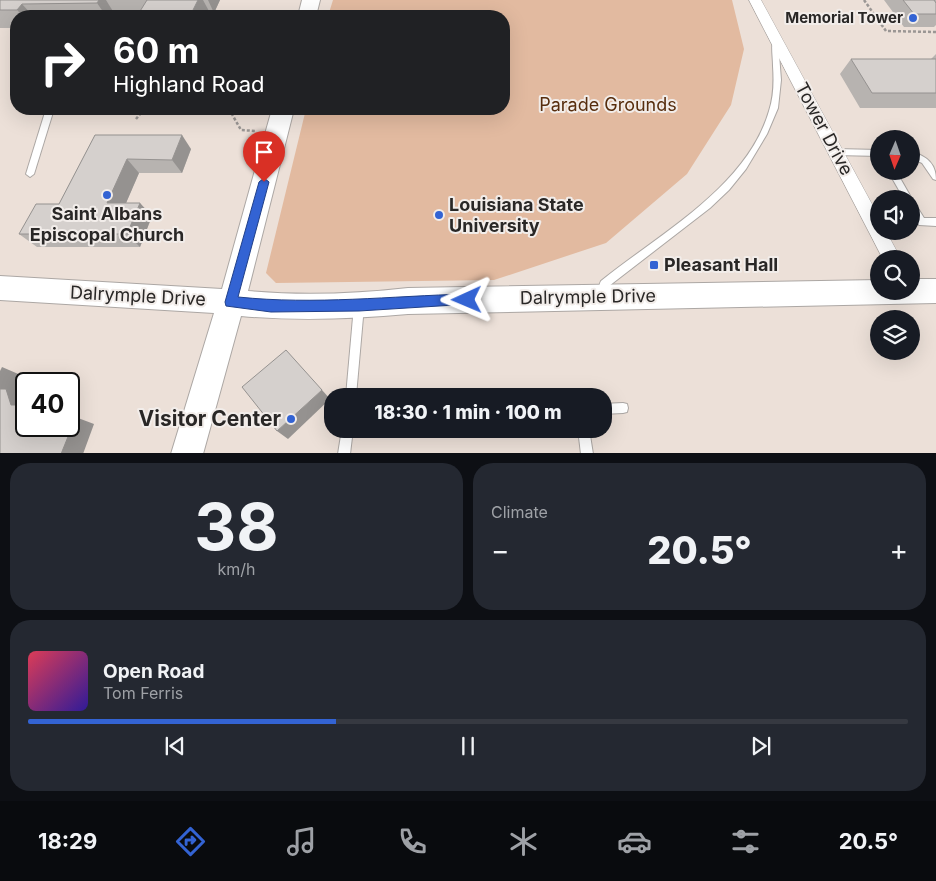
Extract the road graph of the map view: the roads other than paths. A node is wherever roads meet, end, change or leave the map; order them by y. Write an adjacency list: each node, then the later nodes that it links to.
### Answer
1 (755, 0): 2 (street, Tower Drive)
2 (776, 39): 5 (street, Tower Drive); 15 (lane)
3 (48, 115): 8 (lane)
4 (281, 115): 16 (street)
5 (836, 152): 6 (lane); 12 (street, Tower Drive)
6 (870, 153)
7 (920, 158): 9 (lane)
8 (30, 174)
9 (936, 177)
10 (920, 219): 11 (lane)
11 (936, 222)
12 (887, 250)
13 (0, 289): 16 (street, Dalrymple Drive)
14 (936, 291): 15 (street, Dalrymple Drive)
15 (604, 297): 17 (street, Dalrymple Drive)
16 (231, 302): 17 (street, Dalrymple Drive); 23 (street)
17 (359, 306): 18 (lane)
18 (352, 388)
19 (612, 408): 20 (lane)
20 (623, 408)
21 (346, 438): 24 (lane)
22 (585, 438): 25 (lane)
23 (187, 453)
24 (344, 453)
25 (587, 453)

